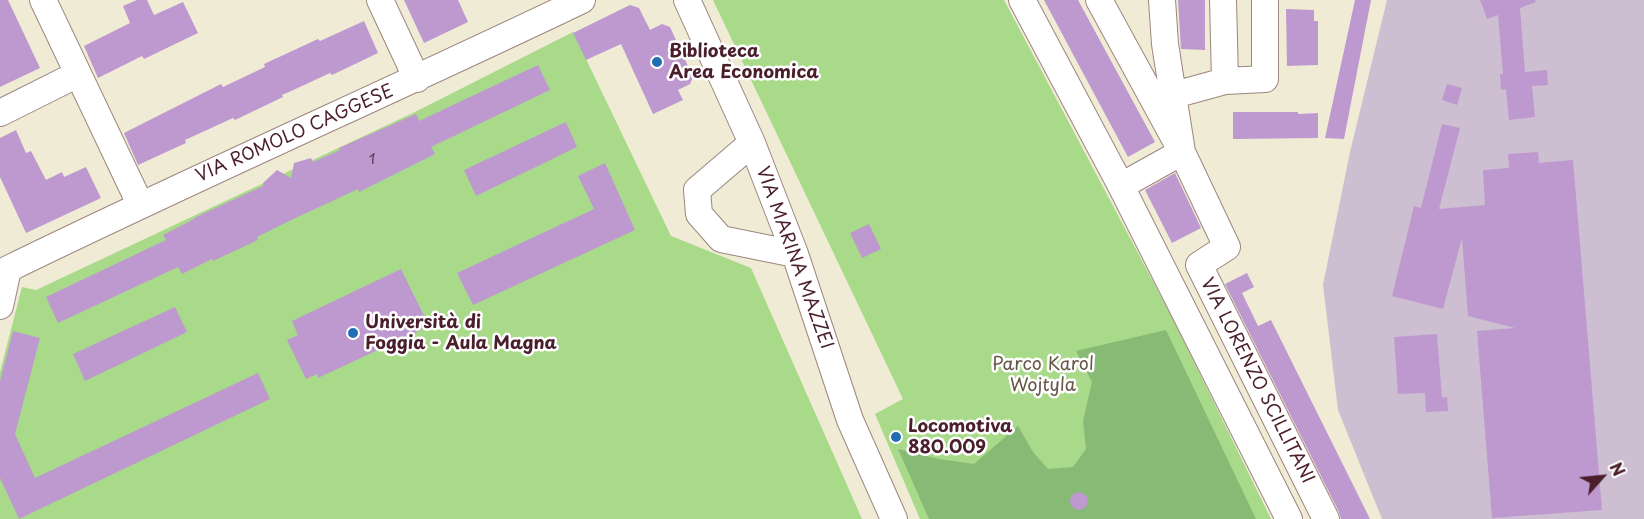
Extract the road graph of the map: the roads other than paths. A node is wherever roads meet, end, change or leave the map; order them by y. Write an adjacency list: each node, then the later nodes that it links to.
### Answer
1 (43, 0): 10 (street)
2 (380, 0): 11 (street)
3 (582, 0): 11 (street, VIA ROMOLO CAGGESE)
4 (687, 0): 15 (street, VIA MARINA MAZZEI)
5 (1023, 0): 17 (street, VIA LORENZO SCILLITANI)
6 (1099, 0): 16 (street, VIA LORENZO SCILLITANI)
7 (1162, 0): 13 (street)
8 (1223, 0): 12 (street)
9 (1265, 0): 12 (street)
10 (78, 74): 14 (street); 18 (street)
11 (417, 79): 18 (street, VIA ROMOLO CAGGESE)
12 (1225, 81): 13 (street)
13 (1174, 95): 16 (street)
14 (0, 113)
15 (752, 143): 19 (street, VIA MARINA MAZZEI); 19 (street)
16 (1182, 152): 17 (street); 24 (street, VIA LORENZO SCILLITANI)
17 (1121, 186): 23 (street, VIA LORENZO SCILLITANI)
18 (141, 204): 20 (street, VIA ROMOLO CAGGESE)
19 (795, 254): 22 (street, VIA MARINA MAZZEI)
20 (4, 261): 21 (street)
21 (0, 306)
22 (894, 519)
23 (1289, 519)
24 (1326, 519)

